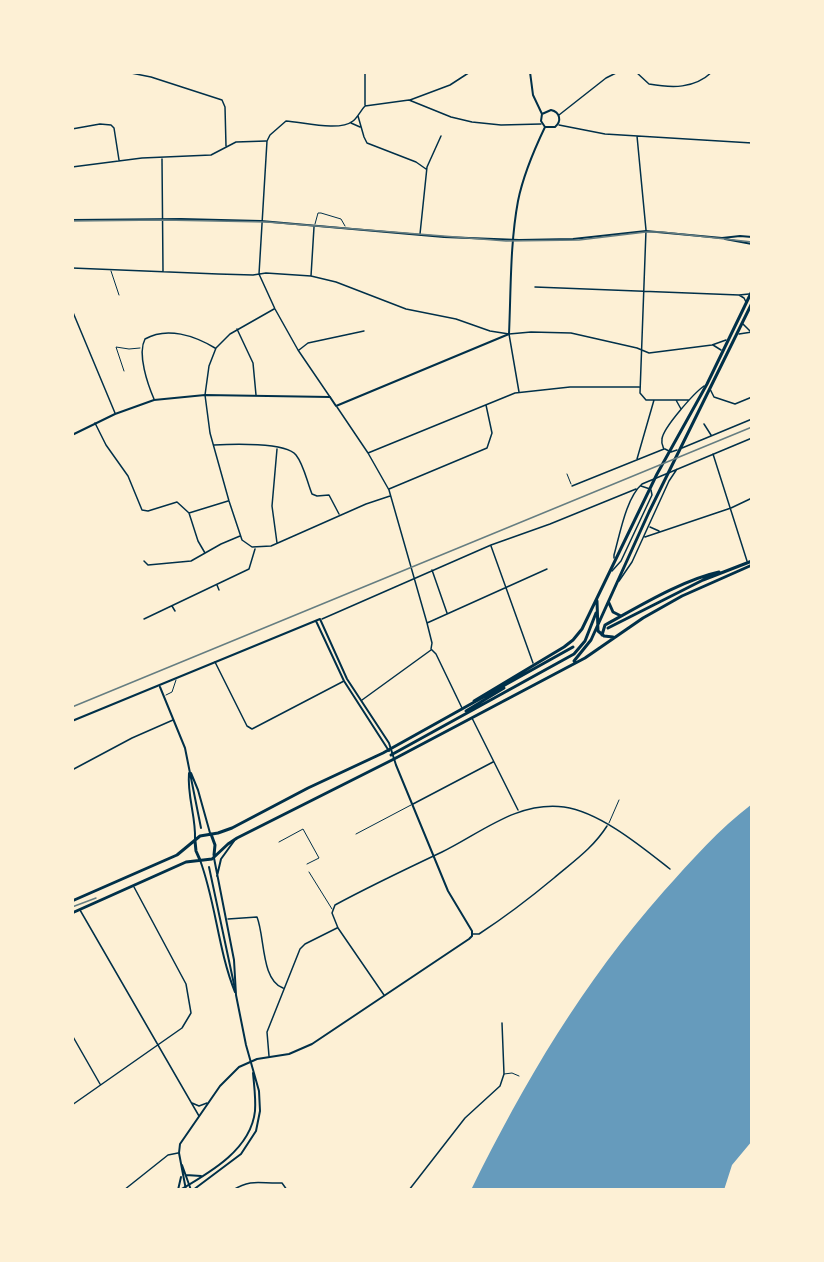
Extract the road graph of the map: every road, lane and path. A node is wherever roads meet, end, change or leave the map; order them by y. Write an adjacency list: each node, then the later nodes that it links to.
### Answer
1 (126, 72): 23 (street)
2 (365, 72): 9 (street)
3 (470, 72): 8 (street)
4 (530, 72): 10 (street)
5 (618, 72): 12 (street)
6 (636, 72): 7 (street)
7 (712, 72)
8 (409, 100): 9 (street); 14 (street)
9 (365, 106): 11 (street)
10 (542, 114): 12 (street); 14 (street)
11 (358, 115): 13 (street); 16 (street)
12 (559, 115): 15 (street)
13 (350, 123): 16 (street); 21 (street)
14 (542, 124): 17 (street)
15 (558, 124): 17 (street); 20 (street)
16 (361, 127): 27 (street)
17 (545, 127): 37 (street)
18 (72, 129): 25 (street)
19 (441, 136): 27 (street)
20 (638, 136): 22 (street); 33 (street)
21 (267, 141): 23 (street); 30 (street)
22 (752, 143)
23 (227, 147): 24 (street)
24 (162, 158): 25 (street); 28 (street)
25 (119, 161): 26 (street)
26 (72, 167)
27 (427, 170): 34 (street)
28 (163, 219): 29 (street); 30 (street); 41 (street)
29 (72, 220)
30 (261, 221): 31 (street); 42 (street)
31 (315, 226): 32 (street); 32 (lane); 43 (street)
32 (345, 228): 34 (street)
33 (646, 231): 36 (street); 37 (street); 45 (street)
34 (420, 235): 37 (street)
35 (752, 237): 36 (street)
36 (723, 238): 38 (street)
37 (514, 240): 57 (street)
38 (752, 244)
39 (72, 267): 40 (street)
40 (111, 270): 41 (street); 47 (lane)
41 (164, 272): 42 (street)
42 (259, 274): 43 (street); 51 (street)
43 (311, 276): 57 (street)
44 (534, 287): 45 (street)
45 (643, 290): 48 (street); 65 (street)
46 (752, 291): 48 (street); 50 (main road)
47 (119, 295)
48 (739, 295): 50 (street)
49 (752, 303): 53 (main road)
50 (746, 304): 58 (main road)
51 (275, 309): 54 (street); 64 (street)
52 (72, 310): 84 (street)
53 (742, 322): 56 (street); 58 (main road)
54 (237, 329): 63 (street); 74 (street)
55 (364, 331): 64 (street)
56 (751, 332): 58 (street)
57 (509, 334): 65 (street); 72 (street); 82 (street)
58 (733, 337): 59 (street); 61 (main road); 67 (main road)
59 (722, 342): 60 (street); 61 (street)
60 (712, 345): 65 (street); 66 (street)
61 (726, 346): 66 (main road); 67 (main road)
62 (142, 348): 63 (street); 68 (lane); 77 (street)
63 (216, 348): 73 (street)
64 (298, 350): 75 (street)
65 (641, 351): 70 (street)
66 (722, 353): 69 (main road)
67 (724, 360): 71 (main road)
68 (124, 371)
69 (707, 384): 80 (street); 123 (main road)
70 (639, 387): 72 (street); 79 (street)
71 (710, 388): 76 (street); 132 (main road)
72 (519, 392): 81 (street)
73 (205, 395): 74 (street); 77 (street); 91 (street)
74 (256, 396): 75 (street)
75 (330, 397): 82 (street)
76 (752, 397)
77 (154, 399): 84 (street)
78 (675, 399): 79 (street); 80 (street); 83 (street)
79 (654, 400): 96 (street)
80 (689, 400): 83 (street)
81 (486, 405): 94 (street); 106 (street)
82 (336, 406): 94 (street)
83 (681, 410): 93 (street)
84 (115, 414): 86 (street)
85 (752, 419): 89 (street)
86 (95, 423): 88 (street); 113 (street)
87 (704, 424): 89 (street)
88 (72, 435)
89 (712, 436): 93 (street)
90 (752, 438): 95 (street)
91 (213, 445): 92 (street); 111 (street)
92 (277, 447): 114 (street); 119 (street)
93 (664, 449): 96 (street)
94 (368, 453): 106 (street)
95 (712, 454): 97 (street); 112 (street)
96 (636, 460): 102 (street)
97 (678, 468): 98 (street); 101 (street)
98 (665, 473): 100 (street); 101 (street)
99 (567, 474): 102 (lane)
100 (648, 480): 103 (street); 105 (street)
101 (669, 481): 115 (street)
102 (572, 486)
103 (640, 486): 104 (street); 105 (street)
104 (636, 489): 107 (street); 110 (street)
105 (651, 489): 129 (street)
106 (388, 490): 108 (street)
107 (624, 494): 110 (street); 120 (street)
108 (390, 496): 114 (street); 130 (street)
109 (752, 498): 112 (street)
110 (631, 499): 123 (street)
111 (229, 501): 113 (street); 117 (street)
112 (731, 508): 116 (street); 125 (street)
113 (189, 513): 122 (street)
114 (340, 515): 119 (street)
115 (649, 526): 116 (street); 118 (street)
116 (660, 531): 118 (street)
117 (241, 536): 121 (street); 122 (street)
118 (644, 537): 132 (street)
119 (277, 543): 121 (street)
120 (491, 545): 127 (street); 133 (street)
121 (255, 548): 131 (street)
122 (205, 554): 124 (street)
123 (615, 560): 129 (main road)
124 (144, 561)
125 (750, 563): 128 (main road); 149 (main road)
126 (547, 569): 133 (street)
127 (432, 570): 130 (street); 140 (street)
128 (726, 571): 141 (main road); 147 (main road)
129 (609, 574): 135 (main road)
130 (412, 578): 143 (street); 145 (street)
131 (216, 584): 134 (street); 137 (street)
132 (615, 586): 136 (main road)
133 (506, 587): 140 (street); 154 (street)
134 (219, 590)
135 (597, 598): 139 (main road); 154 (main road)
136 (608, 601): 141 (main road); 146 (main road)
137 (172, 605): 138 (street); 142 (street)
138 (175, 611)
139 (596, 613): 146 (main road); 164 (main road)
140 (448, 614): 145 (street)
141 (621, 616): 148 (main road)
142 (144, 619)
143 (320, 619): 144 (street); 156 (street)
144 (316, 621): 152 (street); 156 (street)
145 (427, 623): 151 (street)
146 (597, 627): 148 (main road); 153 (main road)
147 (608, 628)
148 (602, 635): 149 (main road)
149 (615, 638): 153 (main road)
150 (573, 648): 157 (main road)
151 (431, 649): 160 (street); 163 (street)
152 (215, 662): 155 (street); 156 (street)
153 (573, 663): 166 (main road)
154 (534, 664): 161 (main road)
155 (175, 679): 158 (street); 159 (lane)
156 (346, 680): 160 (street); 162 (street)
157 (508, 685): 161 (main road); 165 (main road)
158 (160, 686): 159 (street); 168 (street)
159 (164, 696): 167 (street)
160 (361, 701): 162 (street); 169 (street)
161 (473, 702): 163 (main road)
162 (357, 704): 169 (street)
163 (462, 708): 169 (main road)
164 (470, 712): 165 (main road); 166 (main road)
165 (464, 714): 170 (main road)
166 (472, 717): 171 (main road); 172 (street)
167 (174, 720): 173 (street); 174 (street)
168 (72, 721)
169 (390, 749): 170 (street); 180 (main road)
170 (392, 754): 171 (street)
171 (394, 759): 176 (street); 182 (main road)
172 (494, 762): 176 (street); 177 (street)
173 (72, 770)
174 (190, 771): 179 (street); 180 (street); 183 (street)
175 (619, 800): 178 (lane)
176 (413, 804): 181 (lane); 185 (street)
177 (519, 811): 178 (street); 185 (street)
178 (607, 825): 190 (street); 200 (street)
179 (201, 828)
180 (211, 834): 183 (main road); 186 (main road)
181 (356, 834)
182 (237, 838): 186 (main road); 192 (street)
183 (195, 840): 187 (main road); 194 (main road)
184 (279, 842): 188 (lane)
185 (434, 855): 196 (street); 200 (street)
186 (214, 857): 187 (main road); 192 (street)
187 (200, 860): 193 (main road); 202 (street)
188 (307, 864)
189 (209, 867): 202 (street)
190 (670, 869)
191 (309, 872): 196 (lane)
192 (217, 879): 198 (street)
193 (134, 886): 195 (main road); 206 (street)
194 (72, 901)
195 (80, 909): 197 (main road); 206 (street)
196 (332, 909): 199 (street)
197 (72, 913)
198 (225, 919): 201 (street); 202 (street)
199 (338, 928): 201 (street); 203 (street)
200 (472, 934): 203 (street)
201 (284, 988): 207 (street)
202 (236, 995): 208 (street)
203 (385, 996): 207 (street)
204 (502, 1023): 209 (street)
205 (72, 1035): 211 (street)
206 (157, 1045): 211 (street); 212 (street)
207 (269, 1056): 213 (street)
208 (253, 1070): 220 (street); 222 (street)
209 (504, 1074): 210 (lane); 230 (street)
210 (519, 1076)
211 (100, 1085): 214 (street)
212 (191, 1103): 213 (street); 215 (street)
213 (208, 1103): 215 (street)
214 (72, 1105)
215 (199, 1116): 216 (street)
216 (178, 1153): 217 (street); 224 (street)
217 (180, 1159): 218 (street); 219 (street)
218 (182, 1171): 223 (street); 225 (street)
219 (186, 1174): 220 (street); 221 (street)
220 (201, 1176): 221 (street)
221 (189, 1184): 223 (street); 226 (street)
222 (199, 1185): 226 (street); 227 (street)
223 (186, 1189): 225 (street)
224 (124, 1190)
225 (179, 1190)
226 (192, 1190)
227 (199, 1190)
228 (233, 1190): 229 (street)
229 (287, 1190)
230 (409, 1190)

